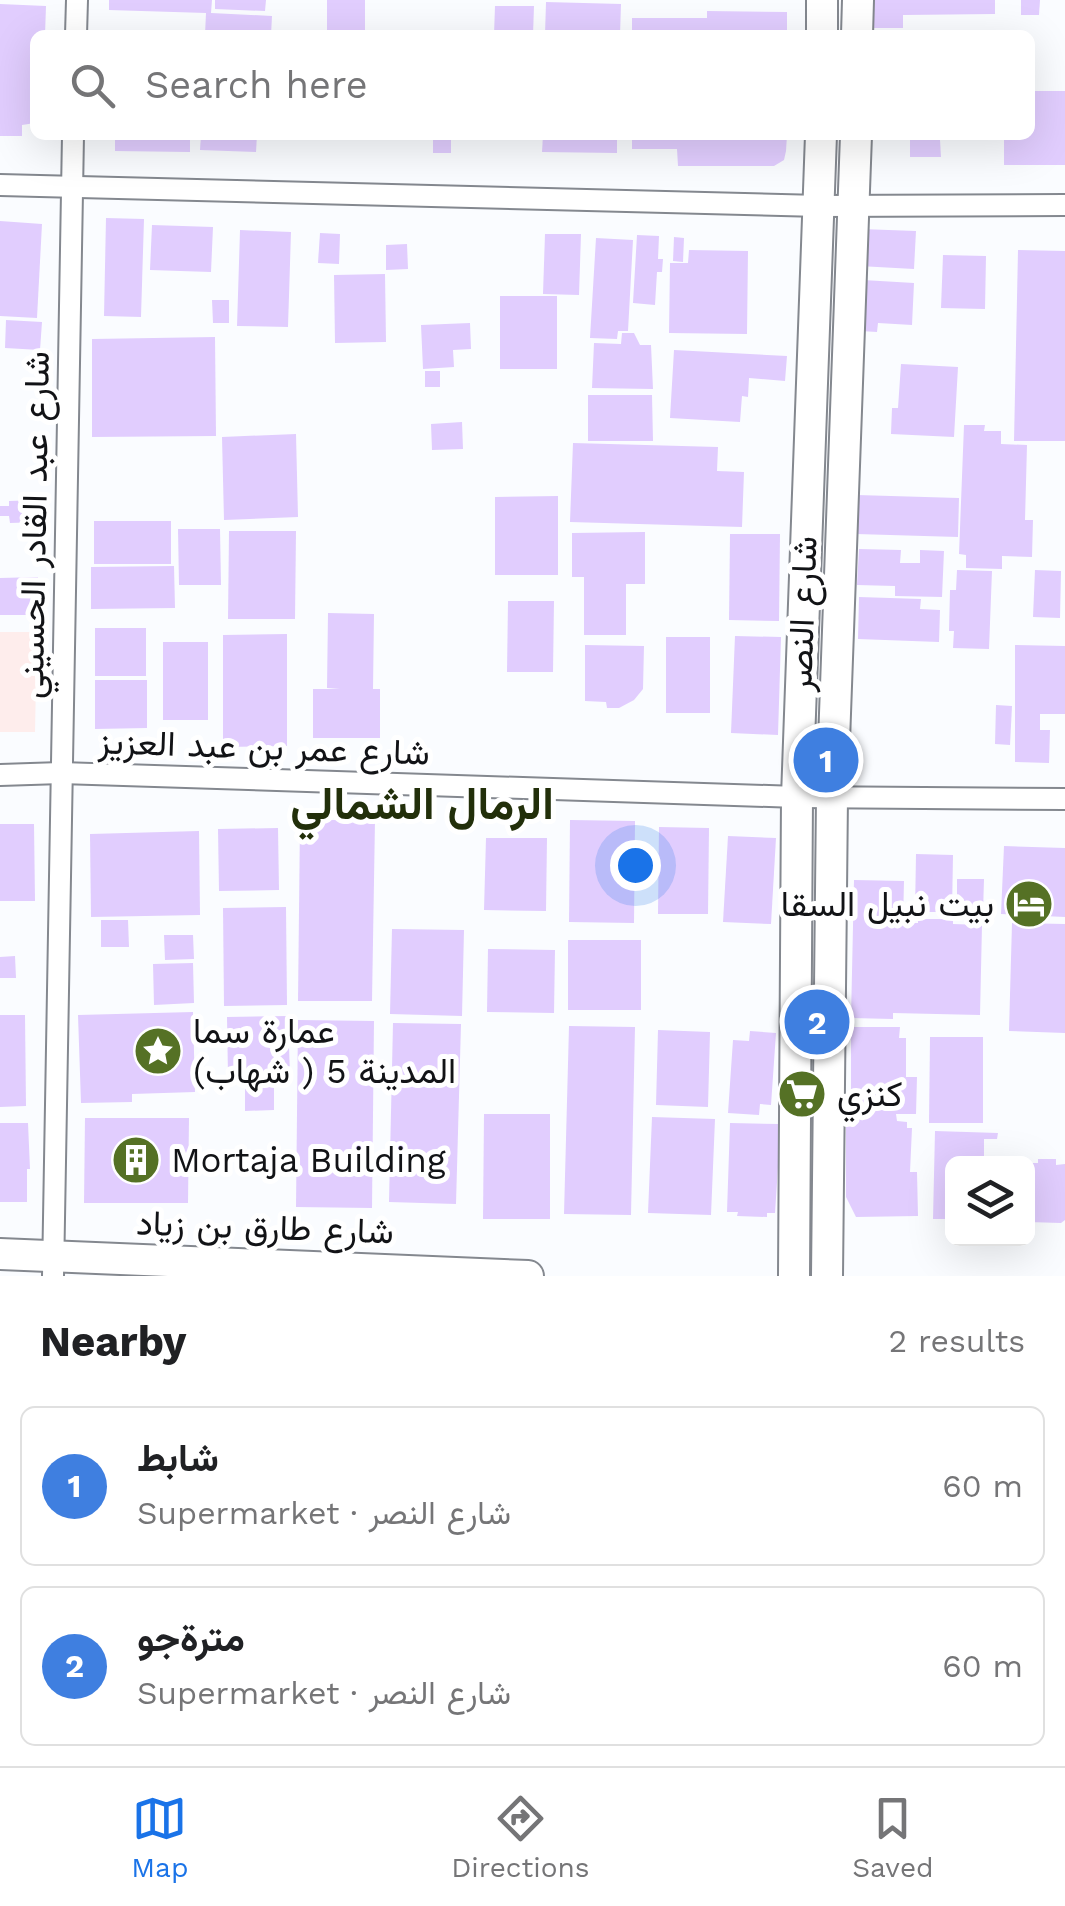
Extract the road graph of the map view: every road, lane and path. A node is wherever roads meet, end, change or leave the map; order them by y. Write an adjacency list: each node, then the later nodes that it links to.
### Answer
1 (77, 0): 4 (street)
2 (822, 0): 5 (main road)
3 (858, 0): 6 (main road)
4 (76, 30)
5 (822, 30)
6 (857, 30)
7 (73, 140): 11 (street, شارع عبد القادر الحسيني)
8 (821, 140): 12 (main road, شارع النصر)
9 (856, 140): 13 (main road, شارع النصر)
10 (0, 185): 11 (street)
11 (72, 188): 12 (street); 15 (street, شارع عبد القادر الحسيني)
12 (820, 206): 13 (street); 17 (main road, شارع النصر)
13 (856, 206): 14 (street); 18 (main road, شارع النصر)
14 (1065, 206)
15 (61, 773): 16 (street, شارع عمر بن عبد العزيز); 17 (street, شارع عمر بن عبد العزيز); 21 (street, شارع عبد القادر الحسيني)
16 (0, 775)
17 (797, 796): 18 (street, شارع عمر بن عبد العزيز); 23 (main road, شارع النصر)
18 (832, 796): 19 (street, شارع عمر بن عبد العزيز); 24 (main road, شارع النصر)
19 (1065, 799)
20 (0, 1254): 21 (main road, شارع طارق بن زياد)
21 (53, 1266): 22 (main road, شارع طارق بن زياد)
22 (528, 1276)
23 (794, 1276)
24 (827, 1276)

